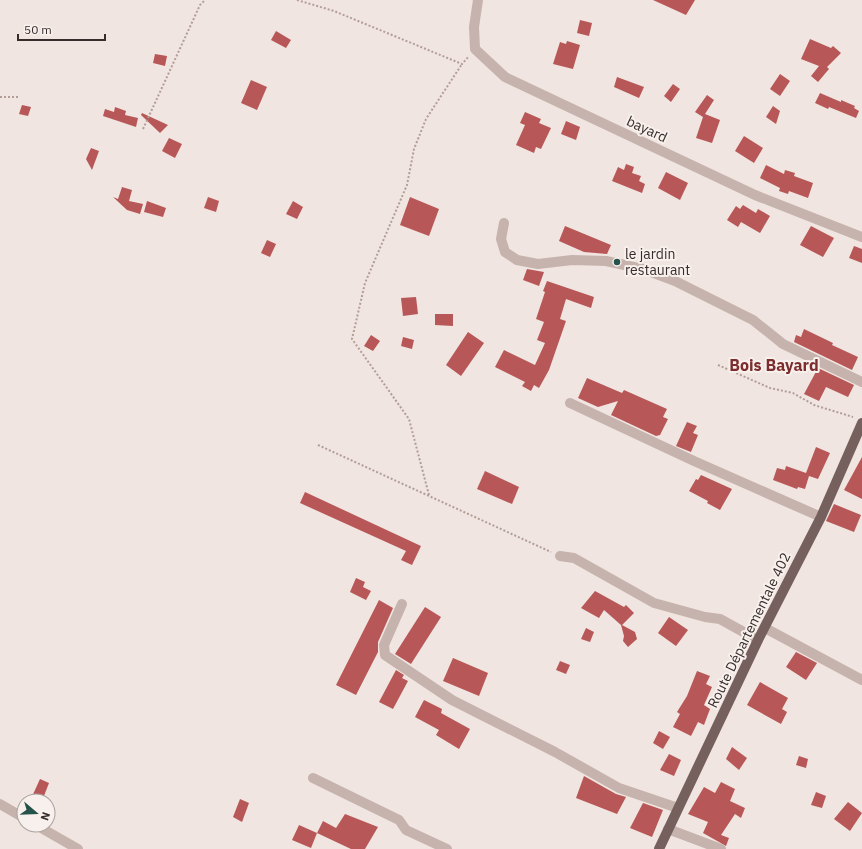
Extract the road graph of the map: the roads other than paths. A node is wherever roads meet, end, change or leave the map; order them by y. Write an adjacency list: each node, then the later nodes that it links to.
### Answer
1 (478, 0): 3 (street, bayard)
2 (504, 224): 4 (street)
3 (862, 237)
4 (862, 382)
5 (570, 403): 7 (street)
6 (859, 421): 7 (main road, Route Départementale 402)
7 (821, 517): 10 (main road, Route Départementale 402)
8 (560, 556): 11 (street)
9 (402, 604): 15 (street)
10 (765, 628): 11 (main road, Route Départementale 402); 12 (street)
11 (758, 640): 15 (main road, Route Départementale 402)
12 (862, 680)
13 (313, 778): 20 (street)
14 (0, 804): 16 (street)
15 (678, 808): 17 (main road, Route Départementale 402)
16 (16, 813)
17 (668, 829): 21 (main road, Route Départementale 402); 22 (street)
18 (50, 833): 19 (street)
19 (78, 849)
20 (446, 849)
21 (659, 849)
22 (721, 849)

